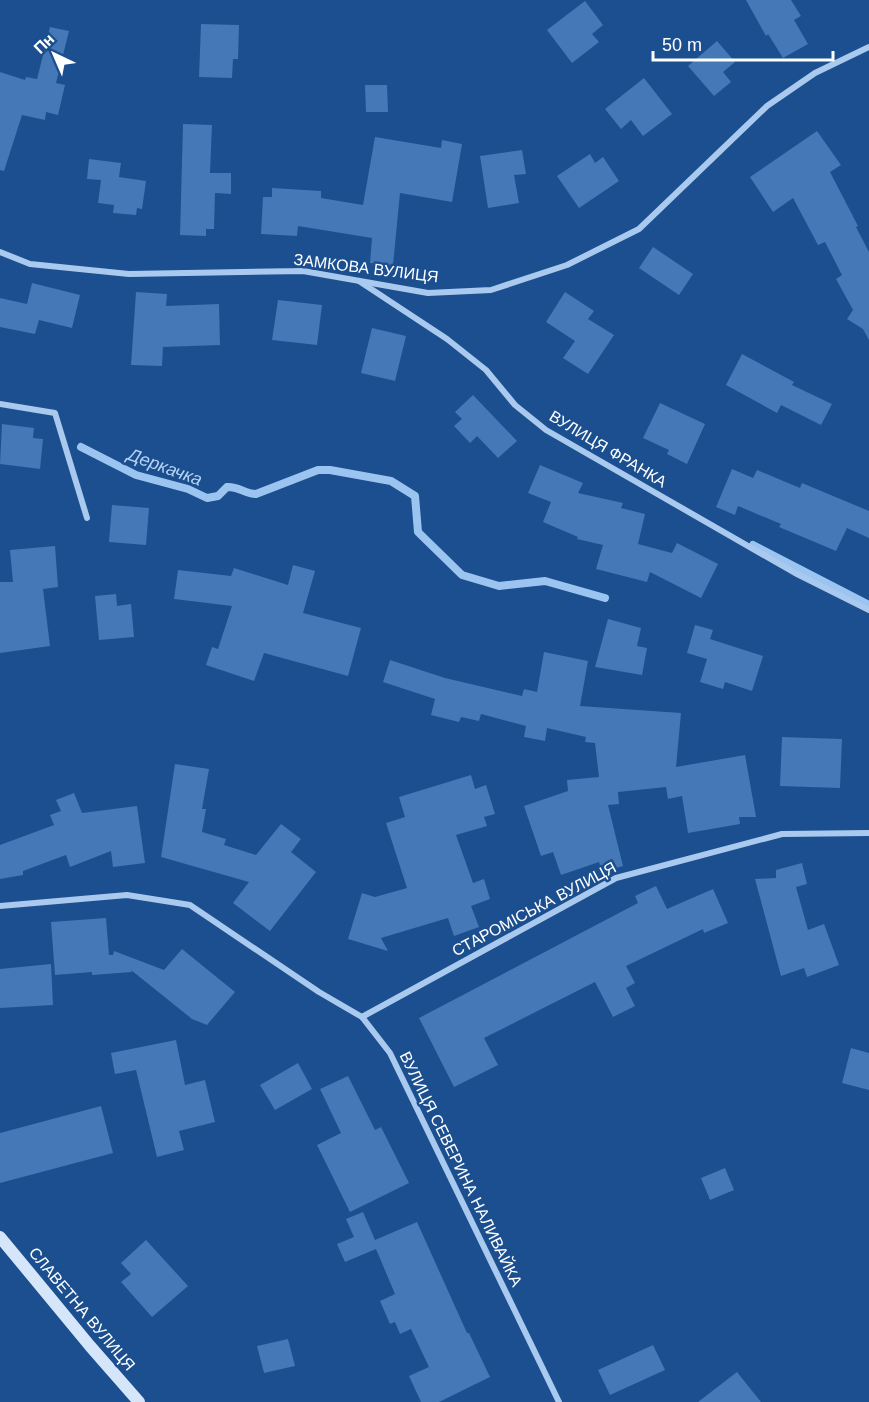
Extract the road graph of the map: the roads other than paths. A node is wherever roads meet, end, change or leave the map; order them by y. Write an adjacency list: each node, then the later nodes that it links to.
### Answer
1 (869, 47): 3 (street, ЗАМКОВА ВУЛИЦЯ)
2 (0, 252): 3 (street, ЗАМКОВА ВУЛИЦЯ)
3 (356, 279): 6 (street, ВУЛИЦЯ ФРАНКА)
4 (0, 404): 5 (street)
5 (87, 518)
6 (869, 610)
7 (869, 833): 9 (street, СТАРОМІСЬКА ВУЛИЦЯ)
8 (0, 906): 9 (street, ВУЛИЦЯ СЕВЕРИНА НАЛИВАЙКА)
9 (362, 1017): 12 (street, ВУЛИЦЯ СЕВЕРИНА НАЛИВАЙКА)
10 (0, 1237): 11 (main road, СЛАВЕТНА ВУЛИЦЯ)
11 (139, 1402)
12 (559, 1402)

